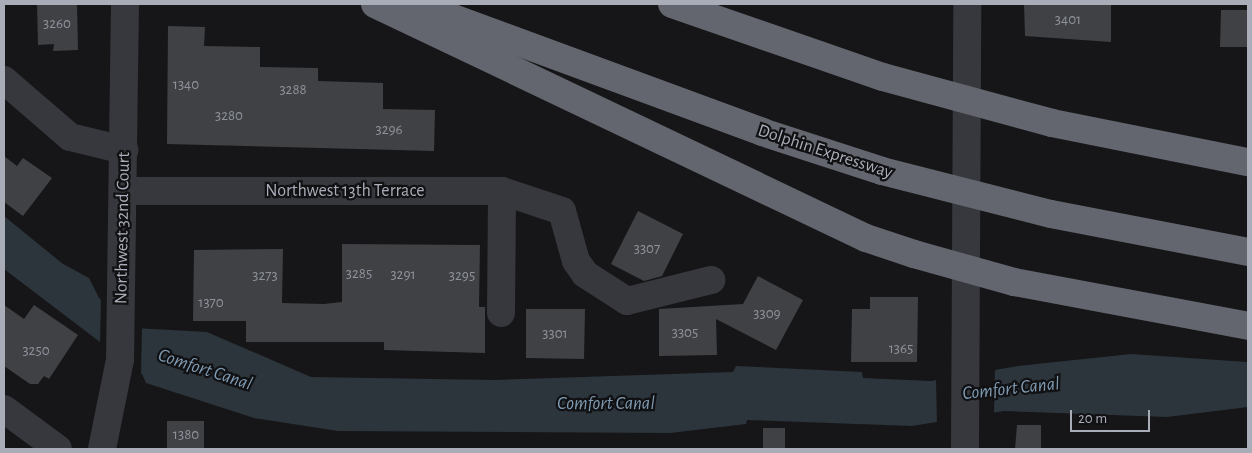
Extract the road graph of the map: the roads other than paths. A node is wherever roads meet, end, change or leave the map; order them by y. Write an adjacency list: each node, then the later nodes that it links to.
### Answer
1 (126, 4): 7 (street, Northwest 32nd Court)
2 (376, 4): 14 (highway, bridge)
3 (415, 4): 11 (highway, Dolphin Expressway, bridge)
4 (672, 4): 8 (highway, bridge)
5 (967, 4): 16 (street)
6 (4, 80): 7 (street)
7 (124, 150): 9 (street, Northwest 32nd Court)
8 (1248, 162)
9 (125, 190): 10 (street, Northwest 13th Terrace); 18 (street, Northwest 32nd Court)
10 (502, 191): 12 (street, Northwest 13th Terrace); 13 (street)
11 (1248, 252)
12 (711, 280)
13 (501, 313)
14 (1248, 326)
15 (4, 409): 17 (street)
16 (965, 436)
17 (58, 449)
18 (102, 449)

